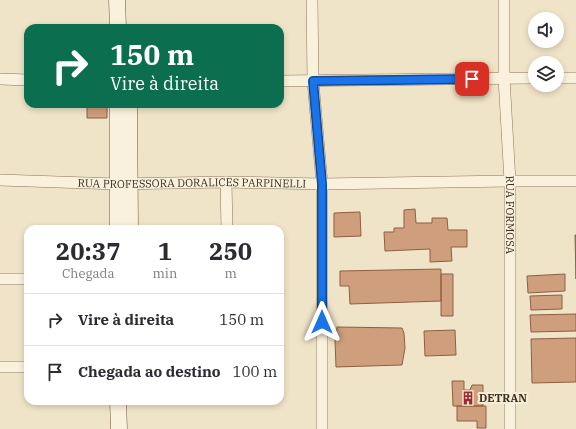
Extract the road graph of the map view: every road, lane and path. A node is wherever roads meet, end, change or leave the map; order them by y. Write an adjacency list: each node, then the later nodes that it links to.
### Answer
1 (117, 0): 5 (street)
2 (128, 0): 6 (street)
3 (312, 0): 14 (street)
4 (504, 0): 7 (street, RUA FORMOSA)
5 (118, 24)
6 (128, 24)
7 (504, 78): 8 (street); 14 (street); 18 (street, RUA FORMOSA)
8 (528, 78)
9 (564, 78): 10 (street)
10 (576, 78)
11 (0, 79): 12 (street)
12 (24, 80)
13 (284, 81): 14 (street)
14 (313, 81): 22 (street)
15 (118, 108): 21 (street)
16 (129, 108): 21 (street)
17 (0, 180): 21 (street, RUA PROFESSORA DORALICES PARPINELLI)
18 (510, 181): 19 (street, RUA PROFESSORA DORALICES PARPINELLI); 22 (street, RUA PROFESSORA DORALICES PARPINELLI); 34 (street, RUA FORMOSA)
19 (576, 181)
20 (226, 182): 21 (street, RUA PROFESSORA DORALICES PARPINELLI); 22 (street, RUA PROFESSORA DORALICES PARPINELLI); 25 (street)
21 (124, 184): 23 (street); 24 (street)
22 (322, 184): 33 (street)
23 (119, 225)
24 (129, 225)
25 (227, 225)
26 (0, 279): 27 (street)
27 (24, 279)
28 (0, 367): 29 (street)
29 (24, 367)
30 (124, 405): 31 (street); 32 (street)
31 (118, 429)
32 (129, 429)
33 (322, 429)
34 (510, 429)

